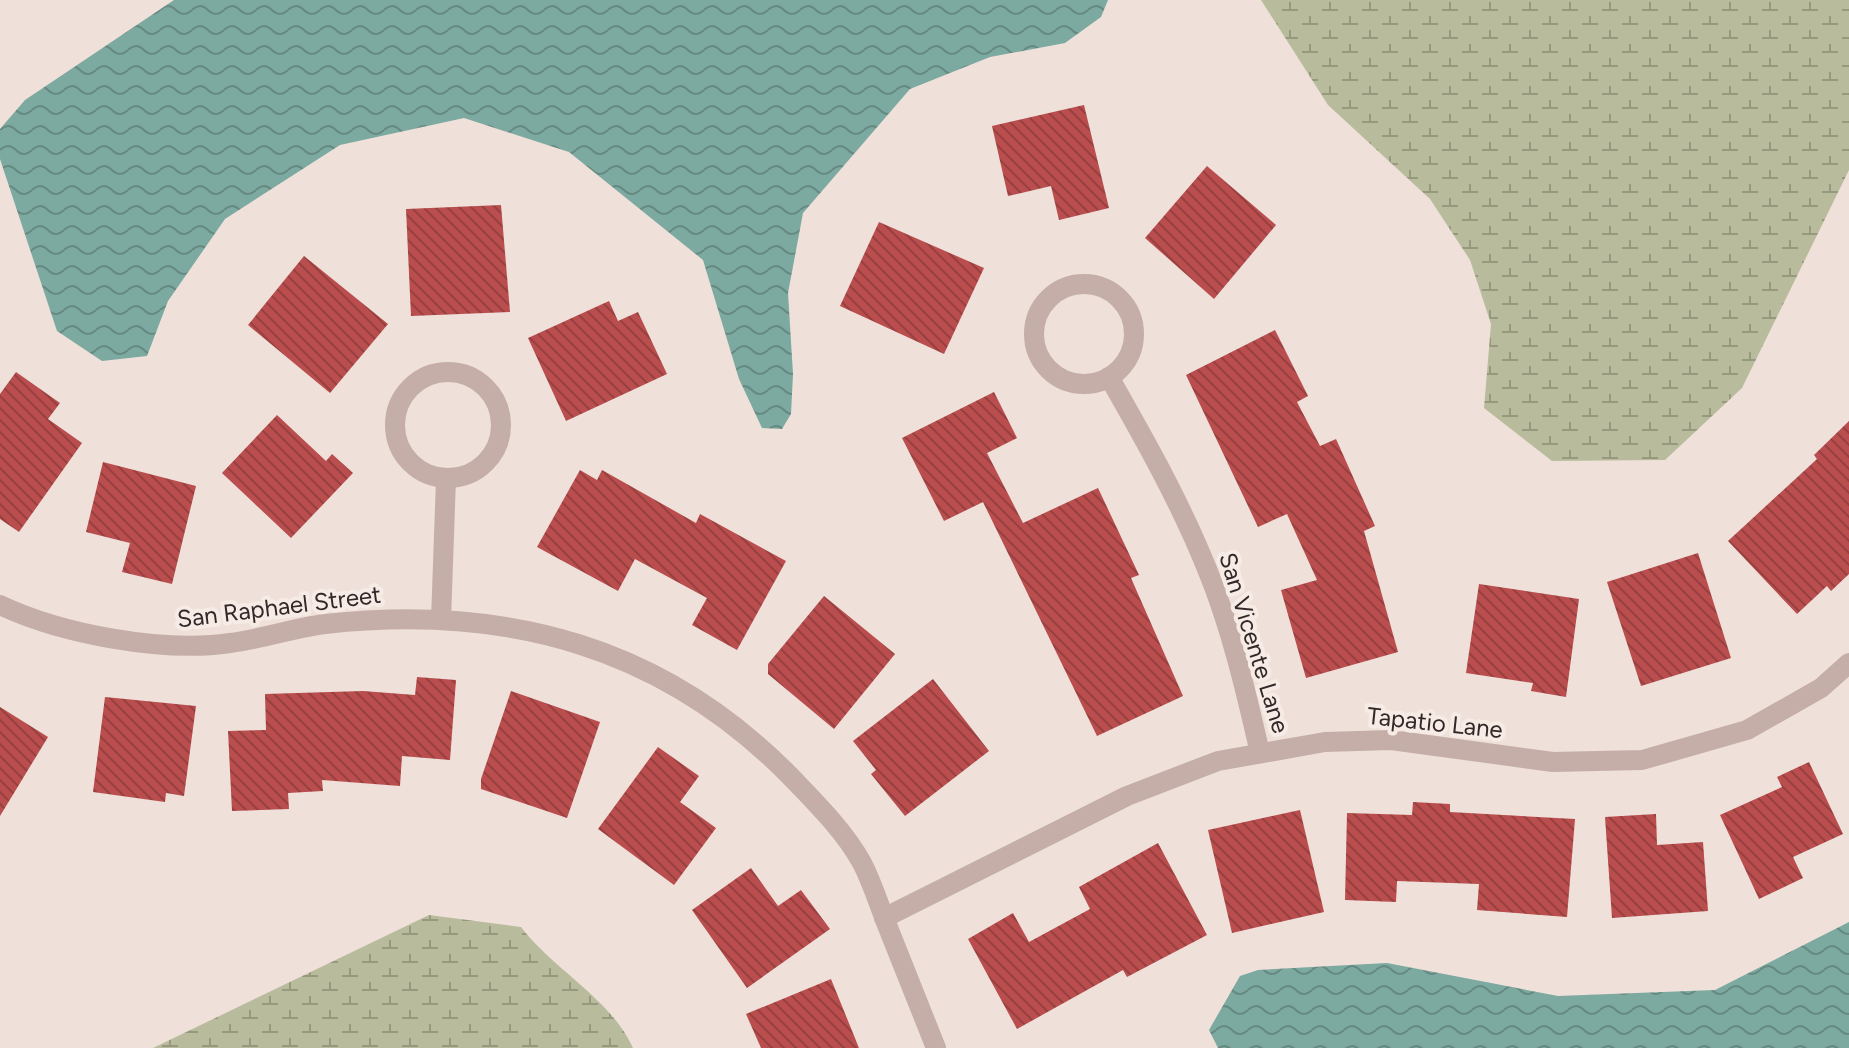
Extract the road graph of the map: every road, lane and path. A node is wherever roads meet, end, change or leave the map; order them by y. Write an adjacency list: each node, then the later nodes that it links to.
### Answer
1 (1109, 377): 1 (street); 6 (street, San Vicente Lane)
2 (446, 479): 2 (street); 4 (street)
3 (0, 605): 4 (street, San Raphael Street)
4 (441, 620): 7 (street, San Raphael Street)
5 (1849, 663): 6 (street, Tapatio Lane)
6 (1260, 753): 7 (street, Tapatio Lane)
7 (884, 918): 8 (street, San Raphael Street)
8 (936, 1048)

